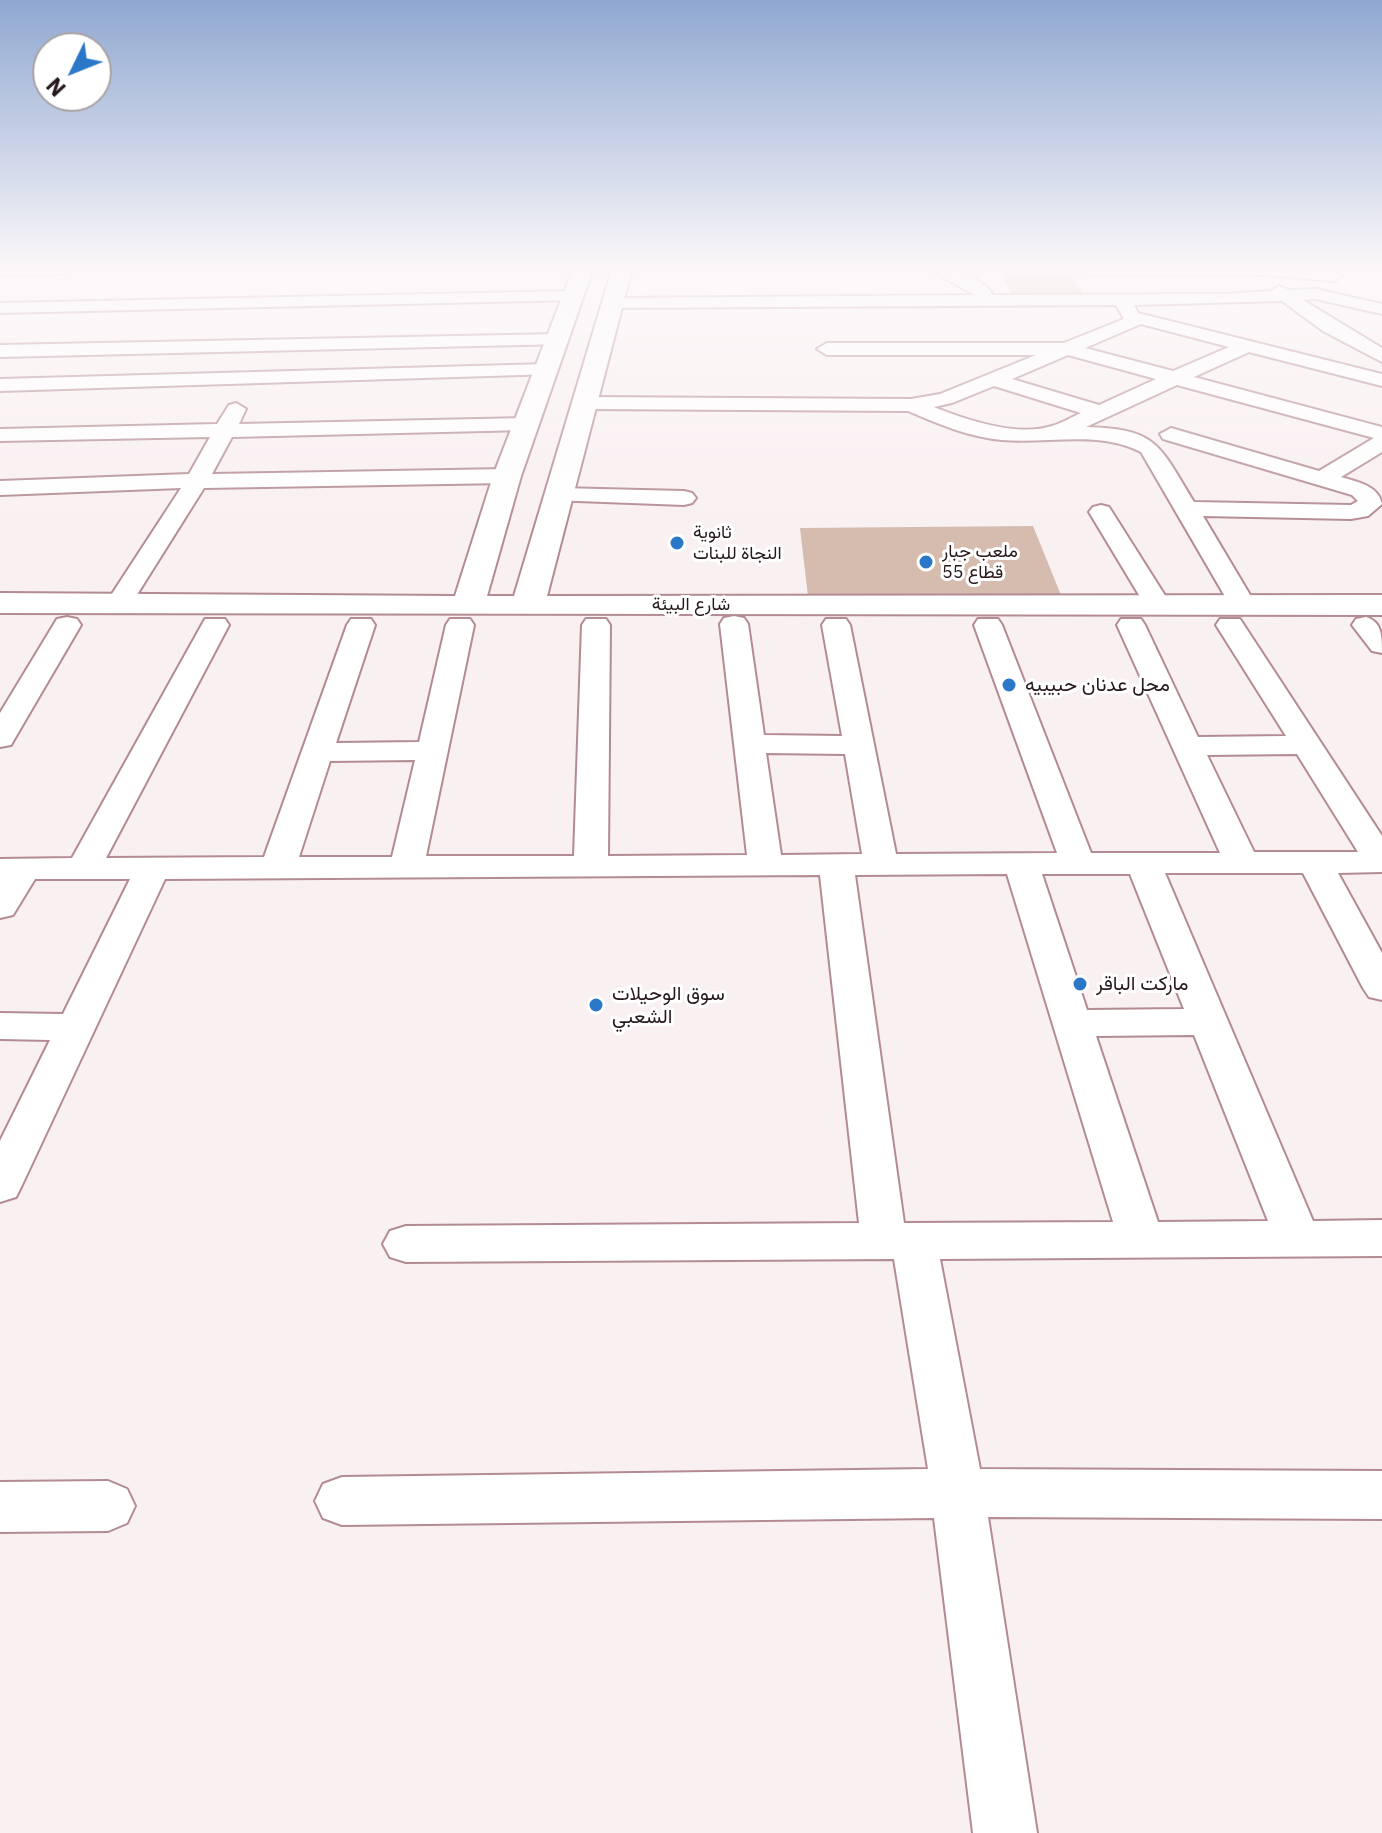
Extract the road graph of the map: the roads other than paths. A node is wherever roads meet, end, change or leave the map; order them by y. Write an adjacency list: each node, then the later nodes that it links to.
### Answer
1 (261, 355): 14 (street)
2 (553, 355): 11 (street)
3 (599, 355): 18 (street)
4 (828, 355): 19 (street)
5 (1052, 355): 13 (street)
6 (1087, 355): 15 (street)
7 (1226, 355): 9 (street)
8 (1281, 355): 16 (street)
9 (1210, 361): 10 (street); 15 (street)
10 (1239, 368)
11 (547, 370): 14 (street); 22 (street)
12 (959, 373): 13 (street)
13 (1000, 376): 20 (street); 21 (street)
14 (251, 377): 17 (street); 23 (street)
15 (1175, 378): 21 (street); 25 (street)
16 (1382, 380)
17 (0, 385)
18 (585, 403): 19 (street); 33 (street)
19 (838, 404): 20 (street)
20 (911, 405): 27 (street)
21 (1100, 412): 27 (street)
22 (527, 424): 23 (street); 29 (street)
23 (228, 428): 26 (street); 31 (street)
24 (1171, 434): 30 (street)
25 (1382, 434)
26 (0, 435)
27 (1052, 435): 35 (street)
28 (1382, 443): 30 (street)
29 (507, 476): 31 (street); 41 (street)
30 (1321, 479): 35 (street)
31 (197, 481): 32 (street); 38 (street)
32 (0, 488)
33 (559, 495): 34 (street); 39 (street)
34 (684, 498)
35 (1189, 509): 42 (street)
36 (1101, 512): 40 (street)
37 (0, 603): 38 (street, شارع البيئة)
38 (119, 603): 41 (street, شارع البيئة)
39 (528, 605): 40 (street, شارع البيئة); 41 (street, شارع البيئة)
40 (1158, 605): 42 (street, شارع البيئة)
41 (464, 615): 47 (street, شارع البيئة); 48 (street, شارع البيئة); 58 (street)
42 (1236, 615): 51 (street, شارع البيئة); 52 (street, شارع البيئة); 56 (street)
43 (734, 624): 48 (street, شارع البيئة); 49 (street, شارع البيئة); 54 (street)
44 (0, 625): 45 (street, شارع البيئة)
45 (67, 625): 46 (street, شارع البيئة); 53 (street)
46 (215, 625): 47 (street, شارع البيئة); 72 (street)
47 (361, 625): 59 (street)
48 (596, 625): 69 (street)
49 (836, 625): 50 (street, شارع البيئة); 55 (street)
50 (988, 625): 51 (street, شارع البيئة); 67 (street)
51 (1131, 625): 57 (street)
52 (1378, 625)
53 (0, 738)
54 (749, 744): 55 (street); 68 (street)
55 (859, 745): 65 (street)
56 (1307, 745): 57 (street); 61 (street)
57 (1187, 746): 63 (street)
58 (433, 751): 59 (street); 71 (street)
59 (317, 752): 70 (street)
60 (1315, 862): 61 (street); 63 (street); 76 (street)
61 (1382, 862)
62 (1143, 863): 63 (street); 67 (street); 77 (street)
63 (1242, 863)
64 (836, 864): 65 (street); 68 (street); 85 (street)
65 (881, 864): 66 (street)
66 (1021, 864): 67 (street); 78 (street)
67 (1078, 864)
68 (765, 865): 69 (street)
69 (591, 866): 71 (street)
70 (278, 867): 71 (street); 73 (street)
71 (407, 867)
72 (84, 868): 73 (street); 74 (street)
73 (153, 868): 80 (street)
74 (12, 869): 75 (street)
75 (0, 907)
76 (1382, 988)
77 (1209, 1022): 78 (street); 83 (street)
78 (1072, 1023): 82 (street)
79 (0, 1026): 80 (street)
80 (76, 1027): 81 (street)
81 (0, 1185)
82 (1141, 1238): 83 (street); 85 (street)
83 (1298, 1238): 84 (street)
84 (1382, 1238)
85 (898, 1239): 86 (street); 87 (street)
86 (406, 1244)
87 (958, 1493): 88 (street); 89 (street); 92 (street)
88 (1382, 1495)
89 (342, 1501)
90 (108, 1506): 91 (street)
91 (0, 1507)
92 (1005, 1833)

